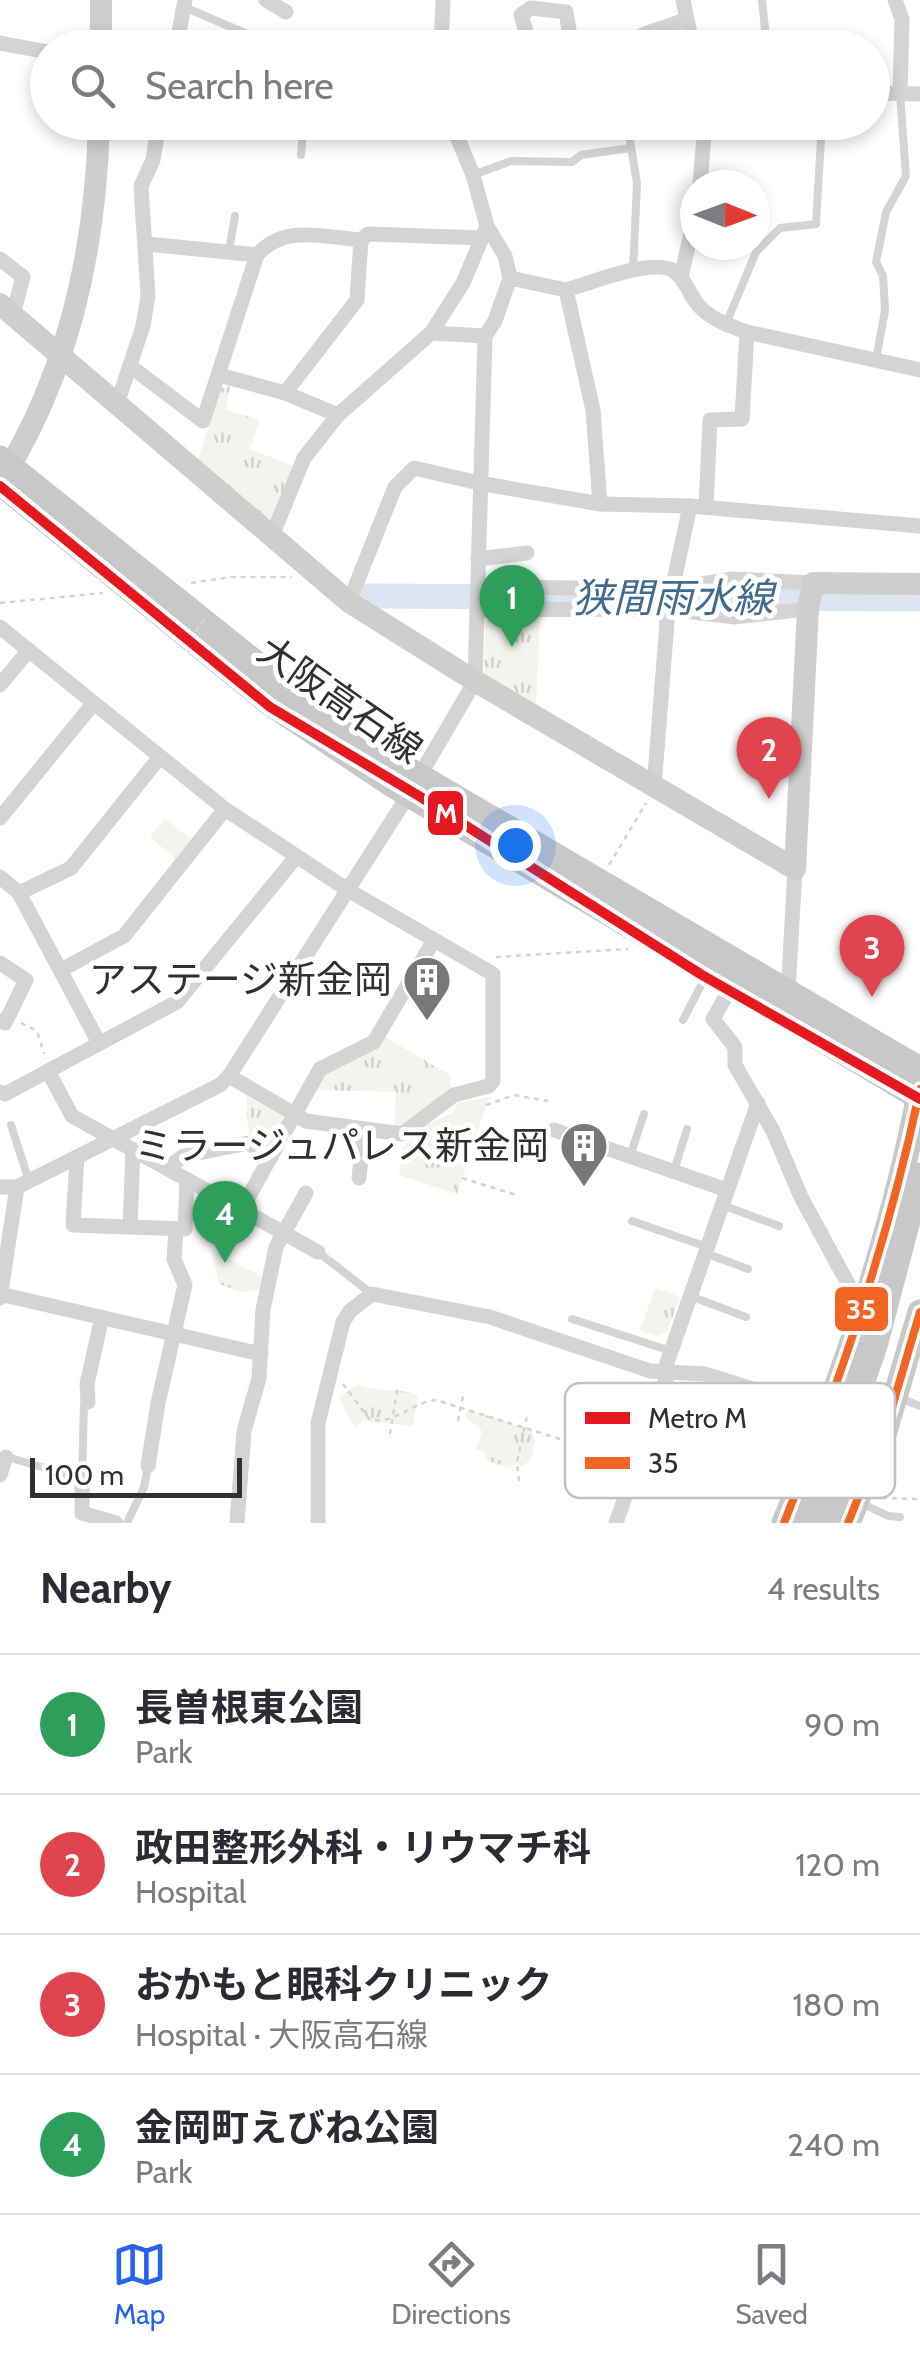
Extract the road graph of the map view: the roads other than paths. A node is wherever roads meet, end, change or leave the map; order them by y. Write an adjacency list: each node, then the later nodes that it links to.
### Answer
1 (102, 0): 10 (street)
2 (266, 0): 8 (street)
3 (683, 0): 9 (street)
4 (762, 0): 18 (lane)
5 (895, 0): 22 (street)
6 (437, 1): 13 (street)
7 (184, 4): 11 (street); 12 (lane)
8 (286, 12)
9 (685, 20): 16 (street); 17 (street)
10 (101, 30)
11 (179, 30)
12 (239, 30)
13 (439, 30)
14 (526, 30): 15 (street)
15 (569, 30)
16 (656, 30)
17 (688, 30)
18 (765, 30)
19 (0, 43): 20 (street)
20 (30, 49)
21 (890, 93): 22 (street)
22 (900, 93): 23 (street); 53 (lane)
23 (920, 94)
24 (99, 140): 52 (street)
25 (156, 140): 38 (street)
26 (302, 140): 32 (lane)
27 (458, 140): 34 (street)
28 (629, 140): 31 (lane)
29 (704, 140): 33 (street)
30 (821, 140): 48 (lane)
31 (631, 148): 34 (lane); 43 (lane)
32 (301, 156)
33 (701, 170)
34 (473, 175): 36 (street)
35 (234, 216): 39 (lane)
36 (484, 232): 37 (street); 45 (street); 50 (street)
37 (361, 240): 40 (street); 57 (street)
38 (147, 244): 39 (street); 54 (street)
39 (229, 252): 40 (street)
40 (257, 256): 56 (street)
41 (0, 260): 47 (street)
42 (685, 260): 44 (street)
43 (633, 271): 44 (street); 46 (street)
44 (681, 277): 48 (street)
45 (510, 278): 46 (street); 51 (street)
46 (566, 290): 62 (street)
47 (7, 310): 52 (street)
48 (726, 324): 49 (street)
49 (747, 332): 53 (street); 63 (street)
50 (431, 334): 51 (street); 59 (street)
51 (485, 336): 61 (street)
52 (60, 358): 58 (street); 60 (street)
53 (876, 360): 55 (street)
54 (130, 366): 56 (street); 58 (street)
55 (920, 370)
56 (219, 375): 57 (street)
57 (286, 392): 59 (street)
58 (117, 404): 65 (street)
59 (338, 415): 65 (street)
60 (2, 475): 80 (main road, 大阪高石線)
61 (479, 483): 62 (street); 67 (street); 72 (street)
62 (600, 504): 63 (street)
63 (698, 506): 64 (street); 71 (street)
64 (920, 526)
65 (272, 536): 72 (street)
66 (527, 553): 67 (street)
67 (478, 558): 69 (street)
68 (920, 584): 70 (street)
69 (478, 588): 71 (street); 73 (street)
70 (810, 597): 71 (street); 71 (street); 85 (street)
71 (669, 598): 73 (street); 81 (street)
72 (349, 602): 76 (street)
73 (476, 610): 76 (street)
74 (0, 627): 75 (street)
75 (29, 650): 77 (street); 78 (street)
76 (475, 682): 80 (street); 81 (street)
77 (0, 686)
78 (94, 704): 79 (street); 83 (street)
79 (159, 758): 82 (street); 88 (street)
80 (414, 785): 87 (street); 92 (main road, 大阪高石線); 94 (main road, 大阪高石線)
81 (654, 788): 85 (street)
82 (225, 809): 84 (street); 91 (street)
83 (0, 818)
84 (296, 857): 87 (street); 97 (street)
85 (795, 869): 94 (street)
86 (0, 877): 88 (street)
87 (348, 890): 89 (street); 100 (street)
88 (19, 893): 91 (street)
89 (434, 940): 104 (street); 108 (street)
90 (0, 964): 95 (street)
91 (60, 970): 97 (street)
92 (708, 972): 93 (main road, 大阪高石線); 96 (lane)
93 (732, 986): 102 (main road, 大阪高石線); 103 (street)
94 (788, 993): 98 (main road, 大阪高石線)
95 (6, 1015)
96 (684, 1020)
97 (99, 1043): 99 (street)
98 (920, 1069)
99 (49, 1072): 101 (street); 110 (street)
100 (229, 1076): 104 (street); 110 (street)
101 (0, 1092)
102 (920, 1095): 137 (main road)
103 (758, 1103): 123 (street); 137 (street)
104 (295, 1114): 108 (street); 112 (street)
105 (644, 1114): 113 (lane)
106 (11, 1125): 120 (lane)
107 (688, 1128): 116 (lane)
108 (364, 1130): 118 (street)
109 (554, 1130): 113 (street)
110 (113, 1138): 111 (street); 114 (street)
111 (133, 1150): 115 (street); 127 (street)
112 (271, 1156): 115 (street); 124 (street)
113 (630, 1156): 116 (street)
114 (77, 1157): 120 (street); 127 (street)
115 (166, 1168): 119 (street)
116 (674, 1172): 123 (street)
117 (920, 1175): 149 (main road)
118 (359, 1178)
119 (187, 1180): 124 (street); 128 (street)
120 (23, 1184): 121 (street); 135 (street)
121 (0, 1187)
122 (306, 1193): 129 (street)
123 (724, 1198): 126 (lane); 131 (street)
124 (241, 1210): 129 (street)
125 (632, 1221): 131 (lane)
126 (779, 1226)
127 (130, 1227): 128 (street)
128 (176, 1228): 142 (street)
129 (284, 1234): 132 (street); 144 (street)
130 (920, 1247): 150 (main road)
131 (706, 1250): 133 (lane); 136 (street)
132 (318, 1252): 134 (lane)
133 (748, 1268)
134 (372, 1294): 145 (street); 168 (street)
135 (0, 1295): 139 (street)
136 (690, 1296): 140 (lane); 143 (street)
137 (866, 1304): 148 (main road)
138 (920, 1312): 151 (main road)
139 (102, 1317): 142 (street); 153 (street)
140 (746, 1317)
141 (572, 1319): 143 (lane)
142 (174, 1334): 144 (street); 156 (street)
143 (671, 1351): 145 (street)
144 (261, 1354): 167 (street)
145 (666, 1374): 146 (street); 147 (street)
146 (663, 1383)
147 (734, 1383)
148 (839, 1383)
149 (862, 1383)
150 (879, 1383)
151 (896, 1396): 152 (main road); 154 (lane)
152 (895, 1399)
153 (88, 1402): 158 (lane)
154 (920, 1406)
155 (3, 1456): 157 (street); 158 (lane)
156 (148, 1466): 166 (lane)
157 (0, 1475)
158 (82, 1479): 165 (street)
159 (625, 1498): 169 (street)
160 (794, 1498): 170 (main road)
161 (815, 1498): 171 (main road)
162 (834, 1498): 172 (main road)
163 (862, 1507): 164 (lane)
164 (900, 1517)
165 (116, 1523)
166 (127, 1523)
167 (237, 1523)
168 (318, 1523)
169 (616, 1523)
170 (784, 1523)
171 (804, 1523)
172 (823, 1523)

